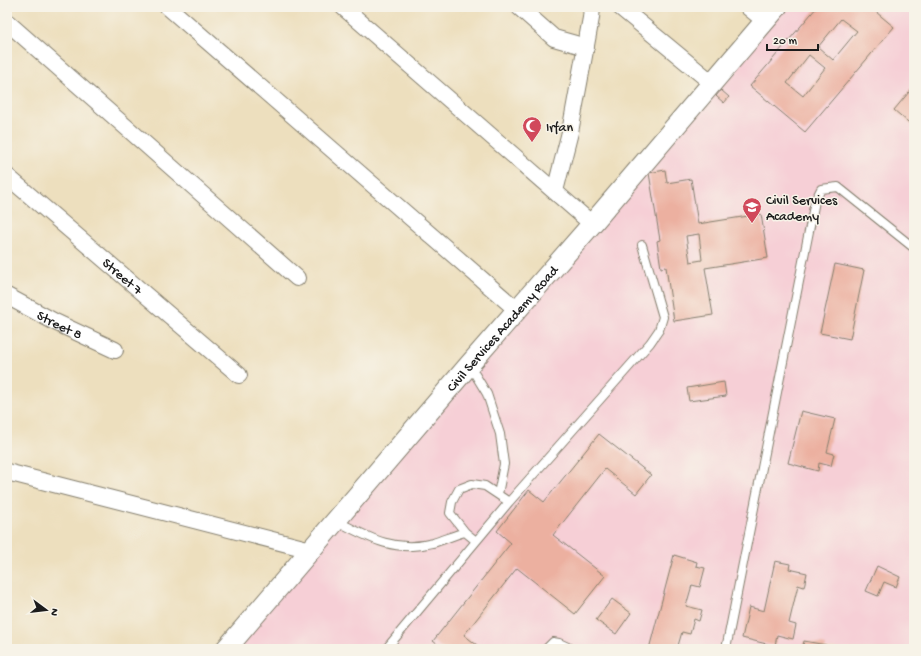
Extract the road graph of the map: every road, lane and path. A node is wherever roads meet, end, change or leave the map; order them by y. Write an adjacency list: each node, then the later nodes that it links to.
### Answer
1 (168, 7): 18 (street)
2 (343, 7): 12 (street)
3 (519, 7): 9 (street)
4 (592, 7): 9 (street)
5 (620, 7): 10 (street)
6 (748, 7): 7 (street)
7 (771, 14): 10 (street, Civil Services Academy Road)
8 (7, 22): 16 (street)
9 (586, 47): 12 (street)
10 (712, 83): 13 (street, Civil Services Academy Road)
11 (7, 176): 21 (street, Street 7)
12 (555, 191): 13 (street)
13 (592, 224): 18 (street, Civil Services Academy Road)
14 (642, 245): 24 (lane)
15 (914, 248): 33 (lane)
16 (297, 278)
17 (7, 296): 19 (street, Street 8)
18 (517, 310): 20 (street, Civil Services Academy Road)
19 (115, 350)
20 (469, 365): 23 (lane); 25 (street, Civil Services Academy Road)
21 (239, 375)
22 (7, 472): 28 (street)
23 (498, 494): 24 (lane); 26 (lane)
24 (509, 502): 27 (lane)
25 (336, 521): 26 (lane); 28 (street, Civil Services Academy Road)
26 (465, 532): 27 (lane)
27 (476, 541): 30 (lane)
28 (311, 550): 29 (street, Civil Services Academy Road)
29 (226, 649)
30 (386, 649)
31 (546, 649): 32 (lane)
32 (572, 649)
33 (726, 649)

